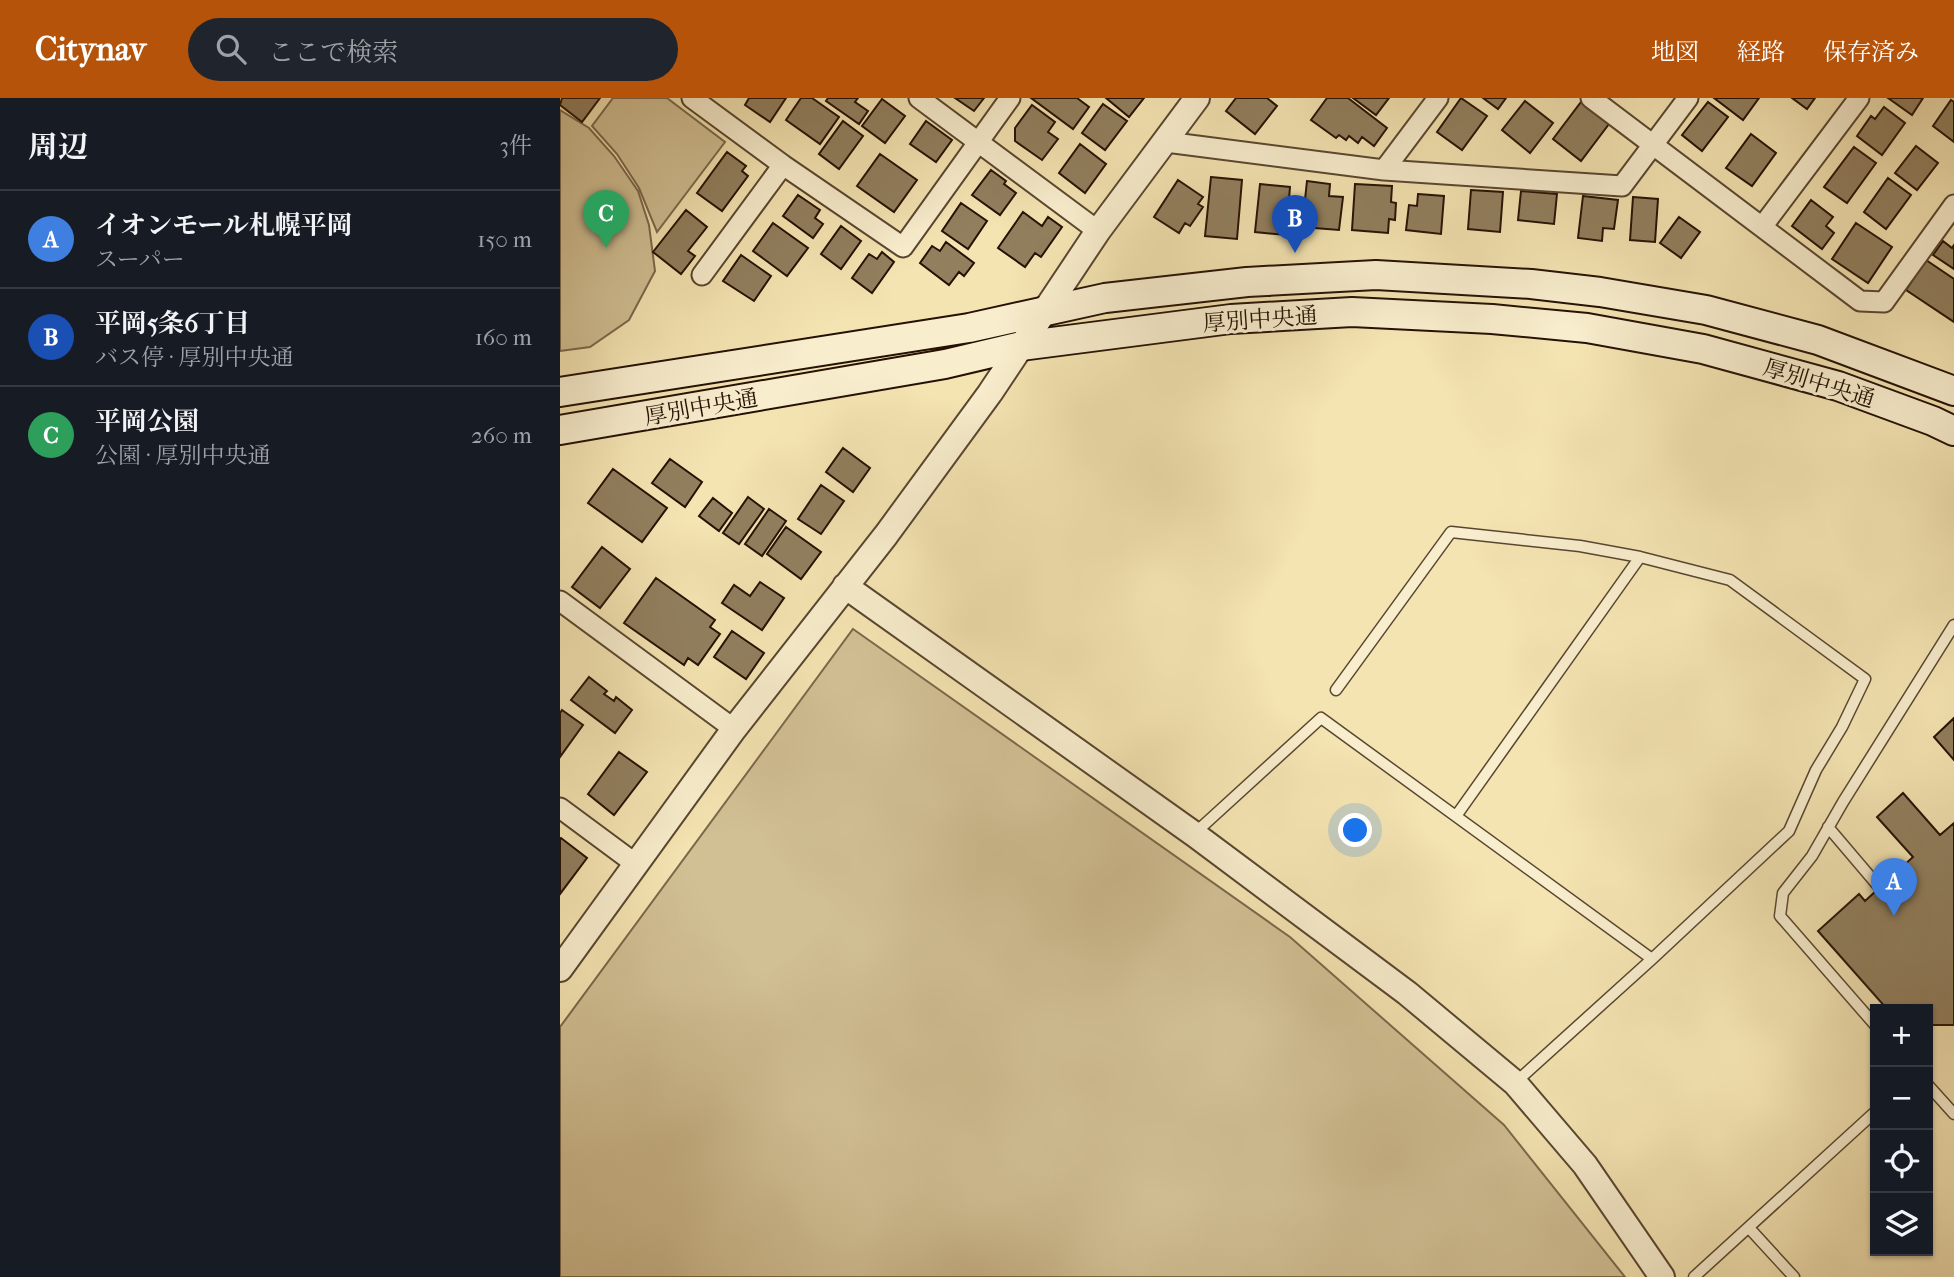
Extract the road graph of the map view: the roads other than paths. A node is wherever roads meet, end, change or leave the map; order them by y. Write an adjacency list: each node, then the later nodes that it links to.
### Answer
1 (692, 98): 12 (street)
2 (919, 98): 9 (street)
3 (1010, 98): 9 (street)
4 (1198, 98): 10 (street)
5 (1437, 98): 13 (street)
6 (1591, 98): 11 (street)
7 (1688, 98): 11 (street)
8 (1859, 98): 15 (street)
9 (979, 142): 12 (street); 16 (street)
10 (1166, 142): 13 (street); 16 (street)
11 (1654, 145): 13 (street); 15 (street)
12 (783, 165): 17 (street)
13 (1384, 170)
14 (1954, 205): 15 (street)
15 (1762, 227)
16 (1098, 231): 18 (street)
17 (702, 275)
18 (1045, 311): 19 (street); 20 (main road, 厚別中央通); 21 (main road, 厚別中央通)
19 (1021, 346): 22 (main road, 厚別中央通); 23 (main road, 厚別中央通); 25 (street)
20 (1954, 391)
21 (560, 392)
22 (560, 430)
23 (1954, 430)
24 (1640, 557): 28 (lane); 31 (lane); 36 (lane)
25 (845, 586): 29 (street); 33 (street)
26 (560, 601): 29 (street)
27 (1954, 625): 32 (lane)
28 (1336, 690)
29 (734, 729): 34 (street)
30 (560, 808): 34 (street)
31 (1456, 816): 33 (lane); 36 (lane)
32 (1829, 827): 35 (lane); 38 (lane)
33 (1194, 834): 39 (street)
34 (636, 865): 37 (street)
35 (1879, 887)
36 (1652, 959): 39 (lane)
37 (560, 969)
38 (1870, 1019)
39 (1515, 1083): 44 (street)
40 (1933, 1091): 41 (lane)
41 (1954, 1114)
42 (1870, 1117): 43 (lane)
43 (1750, 1229): 45 (lane); 46 (lane)
44 (1662, 1277)
45 (1695, 1277)
46 (1794, 1277)

